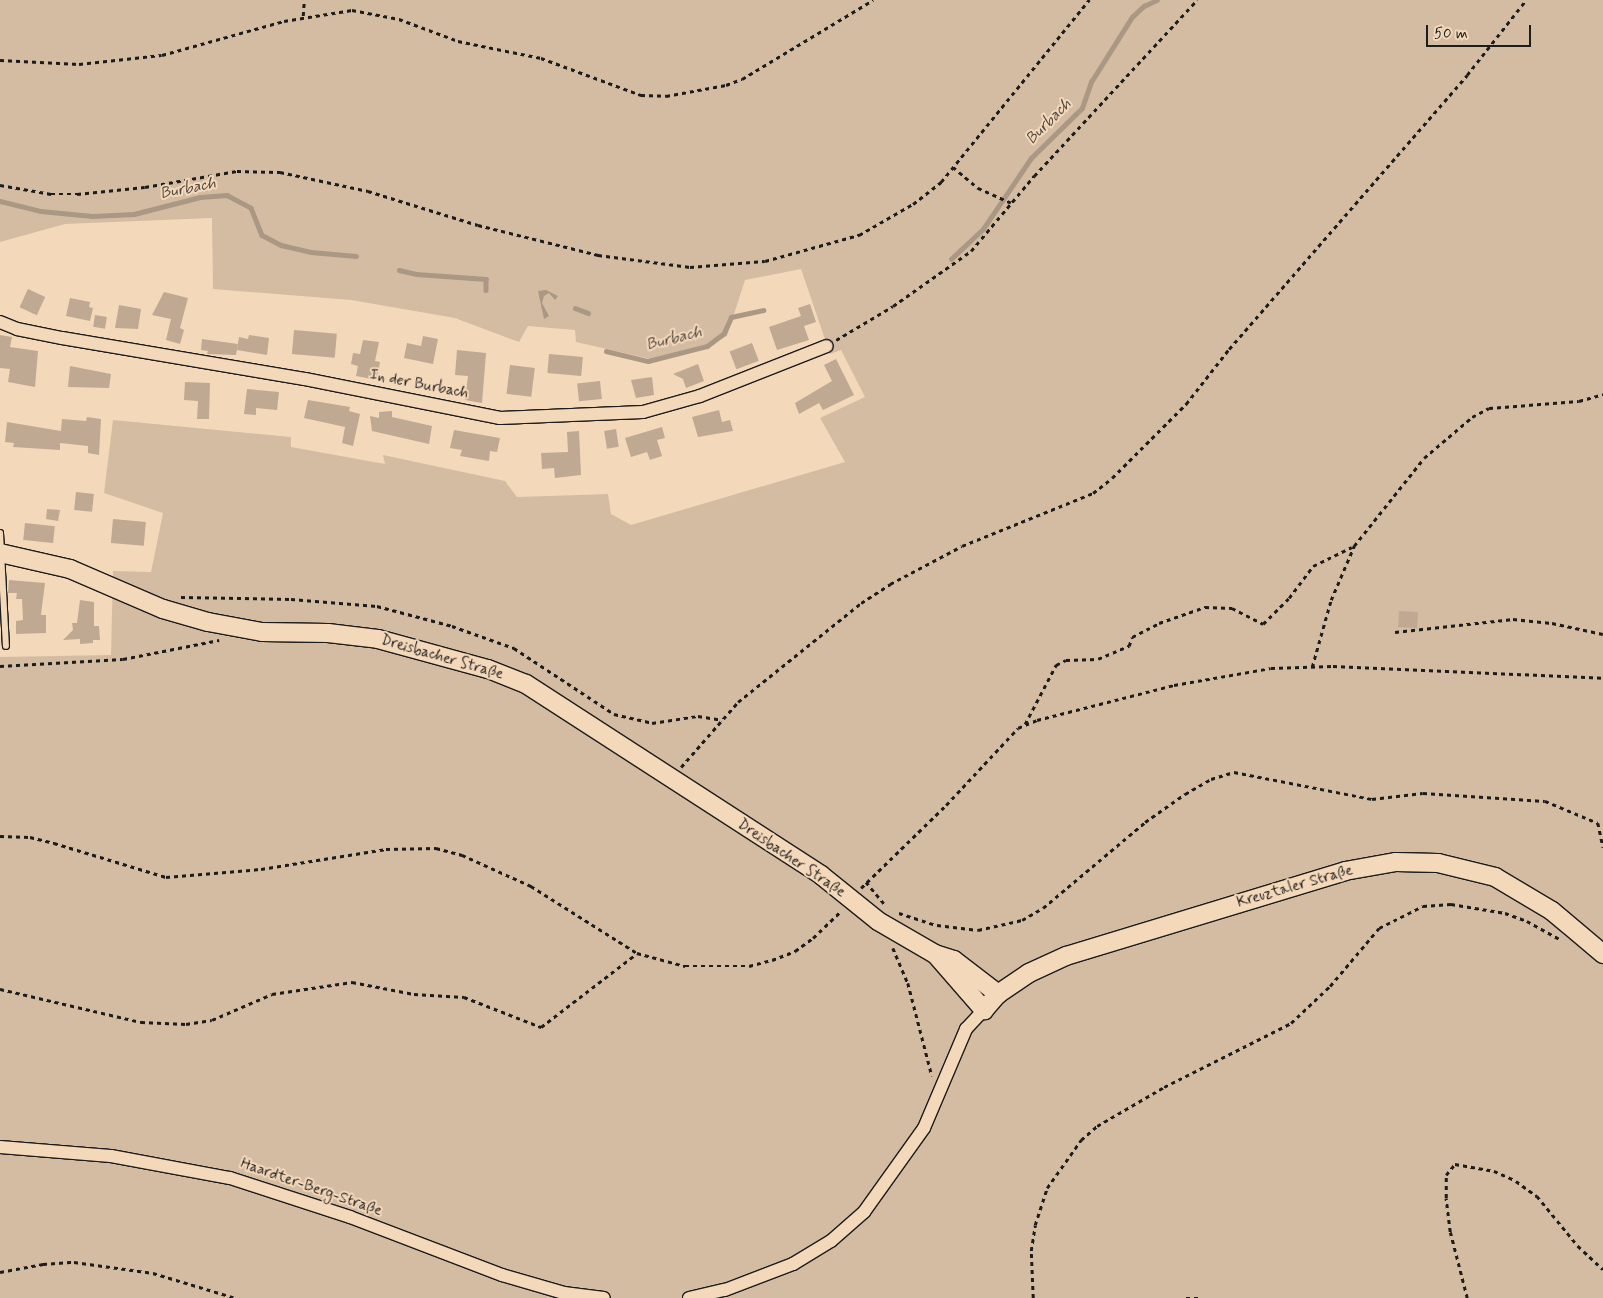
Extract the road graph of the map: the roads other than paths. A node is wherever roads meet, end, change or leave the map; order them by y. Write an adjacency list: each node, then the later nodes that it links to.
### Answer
1 (0, 322): 2 (street, In der Burbach)
2 (826, 346)
3 (0, 533): 4 (lane)
4 (1, 553): 5 (lane); 6 (street, Dreisbacher Straße)
5 (6, 646)
6 (935, 954): 8 (street, Dreisbacher Straße); 9 (street, Dreisbacher Straße)
7 (1603, 954): 8 (street, Kreuztaler Straße)
8 (998, 994): 9 (street, Kreuztaler Straße)
9 (984, 1010): 12 (street)
10 (0, 1147): 11 (street, Haardter-Berg-Straße)
11 (604, 1298)
12 (690, 1298)

